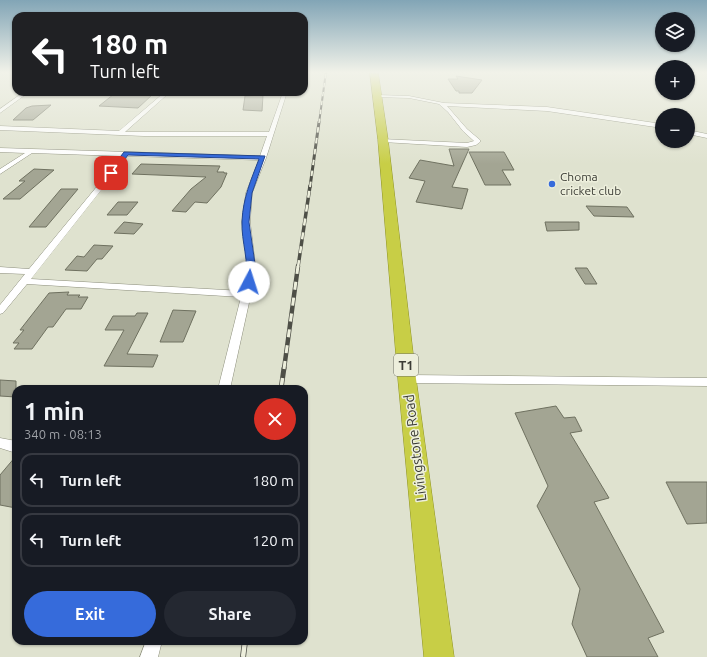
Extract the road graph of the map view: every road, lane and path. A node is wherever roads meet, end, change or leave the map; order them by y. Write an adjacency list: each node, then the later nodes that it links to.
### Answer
1 (12, 103): 7 (street)
2 (156, 103): 10 (street)
3 (281, 103): 12 (street)
4 (378, 103): 14 (highway, Livingstone Road / T1)
5 (440, 103): 6 (street)
6 (444, 104): 8 (street); 14 (street)
7 (0, 111)
8 (655, 125)
9 (0, 128): 10 (street)
10 (120, 133): 12 (street)
11 (695, 133): 13 (street)
12 (271, 134): 18 (street)
13 (707, 136)
14 (383, 140): 25 (highway, Livingstone Road / T1)
15 (0, 150): 16 (street)
16 (31, 151): 17 (street); 19 (street)
17 (126, 154): 18 (street); 21 (street)
18 (263, 158): 23 (street)
19 (0, 172)
20 (0, 270): 21 (street)
21 (31, 272): 22 (street)
22 (23, 281): 23 (street); 24 (street)
23 (246, 294): 27 (street)
24 (0, 311)
25 (407, 379): 26 (street); 32 (highway, Livingstone Road / T1)
26 (707, 382)
27 (225, 385)
28 (0, 443): 29 (street)
29 (12, 446)
30 (153, 645): 31 (street)
31 (149, 657)
32 (439, 657)

